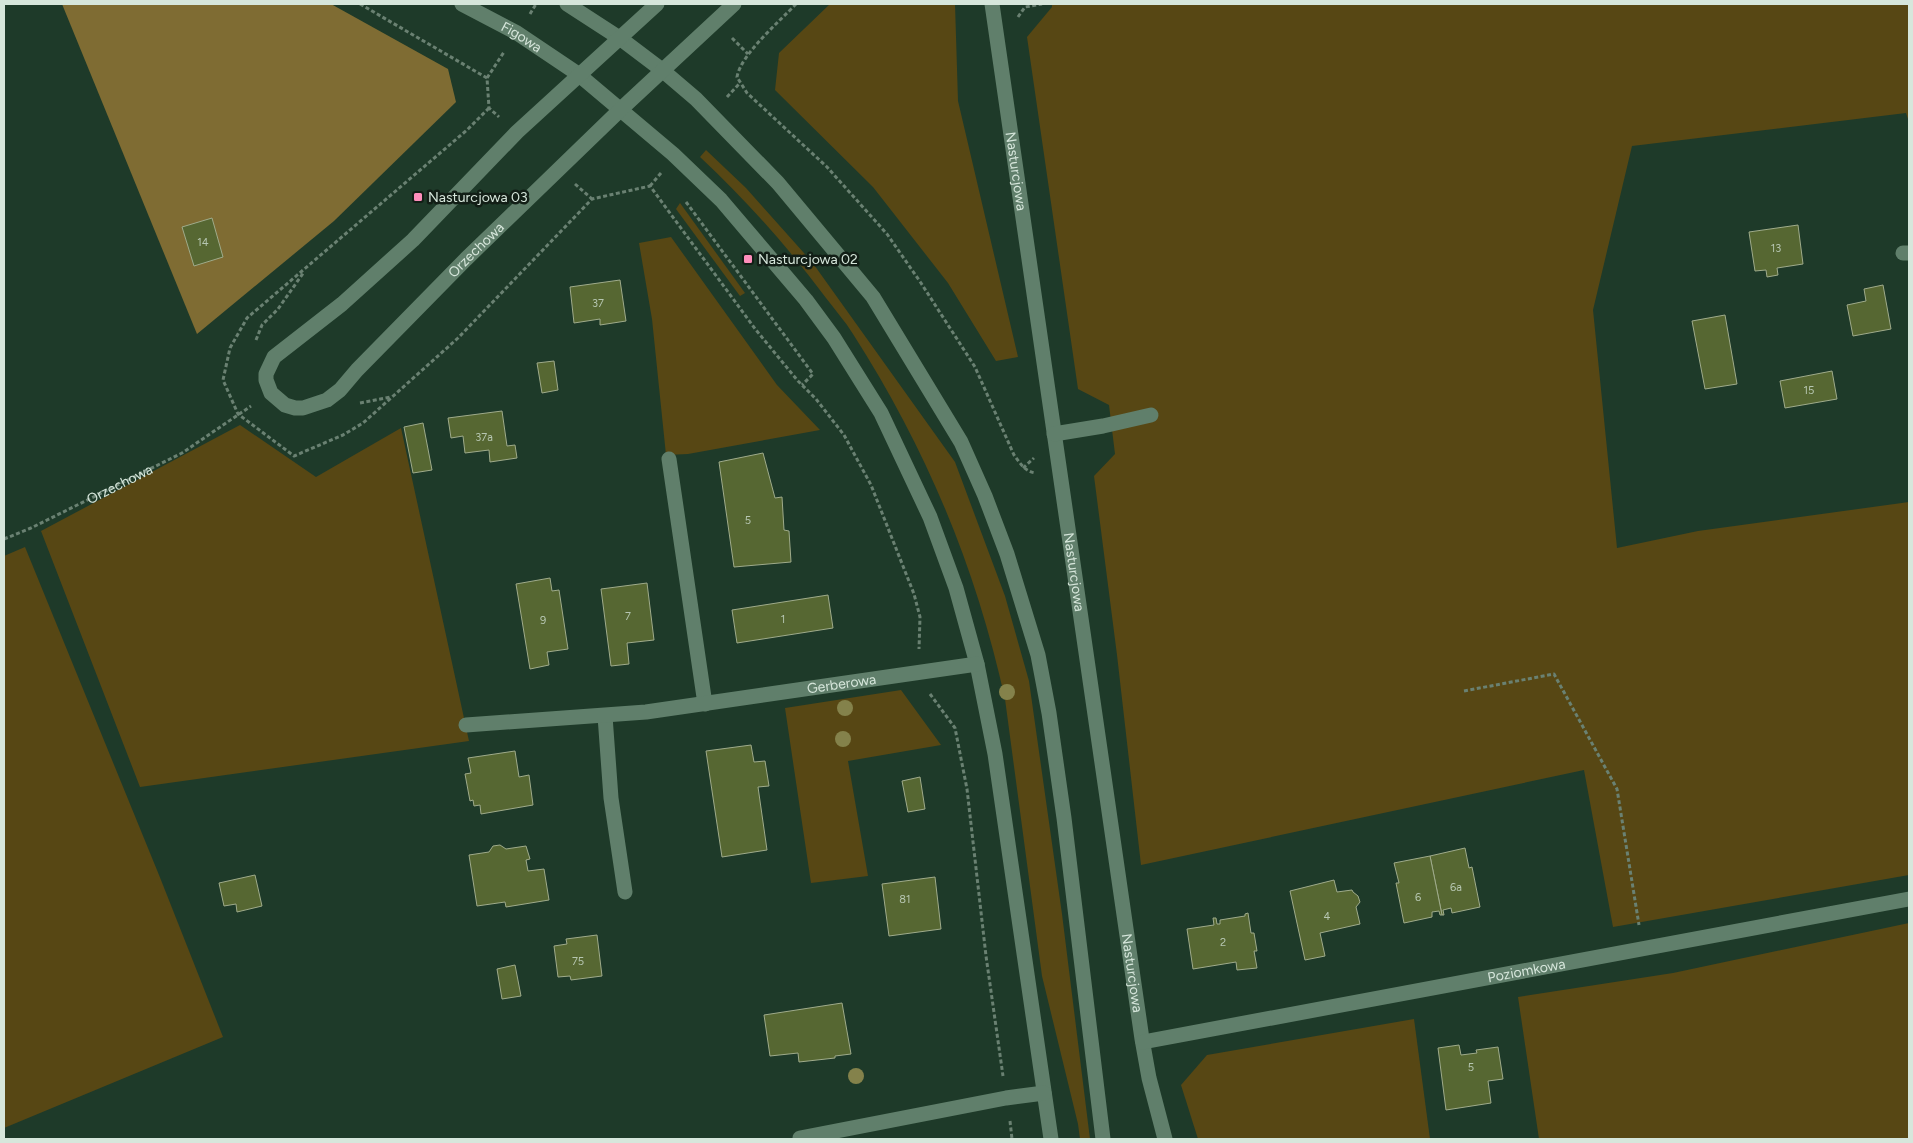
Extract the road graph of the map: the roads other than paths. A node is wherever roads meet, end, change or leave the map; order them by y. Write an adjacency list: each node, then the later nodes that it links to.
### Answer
1 (462, 4): 8 (street, Figowa)
2 (567, 4): 6 (street)
3 (657, 4): 6 (street)
4 (734, 4): 7 (street, Orzechowa)
5 (992, 4): 11 (street, Nasturcjowa)
6 (621, 39): 7 (street); 8 (street)
7 (662, 70): 9 (street, Orzechowa); 23 (street)
8 (578, 74): 9 (street, Figowa); 9 (street, Orzechowa)
9 (620, 110): 13 (street, Figowa)
10 (1151, 415): 11 (street)
11 (1054, 434): 19 (street, Nasturcjowa)
12 (669, 459): 14 (street)
13 (977, 664): 14 (street, Gerberowa); 20 (street, Figowa)
14 (705, 704): 15 (street, Gerberowa)
15 (605, 716): 16 (street, Gerberowa); 17 (street)
16 (466, 725)
17 (626, 892)
18 (1909, 899): 19 (street, Poziomkowa)
19 (1143, 1042): 24 (street, Nasturcjowa)
20 (1044, 1093): 21 (street); 22 (street, Figowa)
21 (800, 1138)
22 (1051, 1139)
23 (1103, 1139)
24 (1165, 1139)

